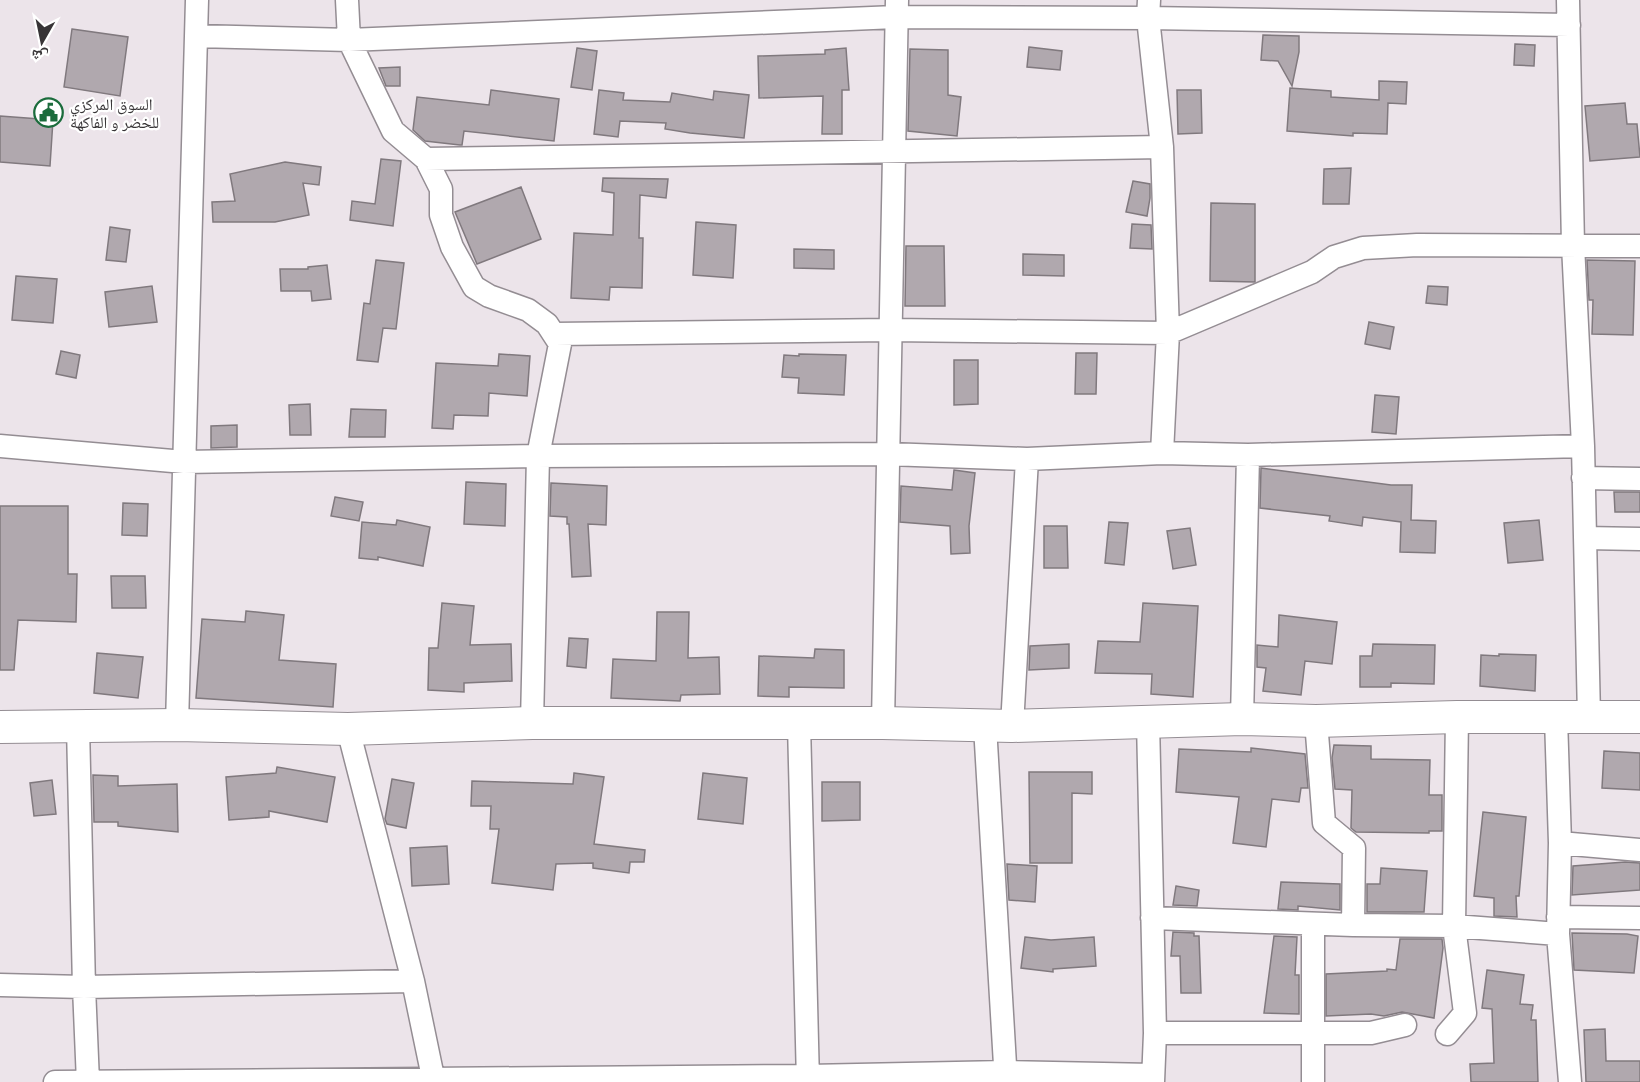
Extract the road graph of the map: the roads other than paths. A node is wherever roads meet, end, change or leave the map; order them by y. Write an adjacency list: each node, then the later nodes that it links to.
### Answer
1 (197, 0): 7 (street)
2 (347, 0): 8 (street)
3 (1568, 0): 6 (street)
4 (897, 8): 5 (street); 8 (street); 10 (street)
5 (1148, 9): 6 (street); 9 (street)
6 (1569, 25): 12 (street)
7 (196, 36): 8 (street); 24 (street)
8 (349, 40): 11 (street)
9 (1162, 147): 10 (street); 15 (street)
10 (894, 152): 11 (street); 14 (street)
11 (426, 159): 16 (street)
12 (1573, 245): 13 (street); 15 (street); 18 (street)
13 (1640, 246)
14 (890, 330): 15 (street); 16 (street); 20 (street)
15 (1168, 333): 19 (street)
16 (555, 334): 22 (street)
17 (0, 446): 24 (street)
18 (1583, 447): 21 (street); 25 (street)
19 (1162, 453): 21 (street); 23 (street)
20 (888, 454): 22 (street); 23 (street); 37 (street)
21 (1248, 455): 33 (street)
22 (538, 456): 24 (street); 36 (street)
23 (1026, 459): 42 (street)
24 (184, 462): 39 (street)
25 (1583, 478): 26 (street); 27 (street)
26 (1640, 479)
27 (1585, 538): 28 (street); 30 (street)
28 (1640, 539)
29 (1457, 717): 32 (street); 35 (street); 50 (street)
30 (1589, 717): 31 (street); 32 (street)
31 (1640, 717)
32 (1556, 718): 44 (street)
33 (1242, 719): 34 (street); 35 (street)
34 (1148, 721): 42 (street); 46 (street)
35 (1316, 721): 49 (street)
36 (531, 723): 38 (street); 43 (street)
37 (883, 723): 38 (street); 42 (street)
38 (799, 724): 61 (street)
39 (177, 725): 41 (street); 43 (street)
40 (0, 726): 41 (street)
41 (78, 726): 54 (street)
42 (998, 726): 59 (street)
43 (348, 729): 52 (street)
44 (1560, 843): 45 (street); 51 (street)
45 (1640, 850)
46 (1152, 918): 48 (street); 56 (street)
47 (1640, 918): 51 (street)
48 (1313, 924): 49 (street); 57 (street)
49 (1353, 925): 50 (street)
50 (1455, 926): 51 (street); 58 (street)
51 (1558, 926): 66 (street)
52 (413, 981): 54 (street); 62 (street)
53 (0, 985): 54 (street)
54 (84, 987): 64 (street)
55 (1405, 1025): 57 (street)
56 (1155, 1033): 57 (street); 60 (street)
57 (1312, 1034): 65 (street)
58 (1448, 1034)
59 (1006, 1077): 60 (street); 61 (street)
60 (1153, 1078)
61 (808, 1079): 62 (street)
62 (434, 1080): 64 (street)
63 (55, 1082): 64 (street)
64 (88, 1082)
65 (1313, 1082)
66 (1570, 1082)

